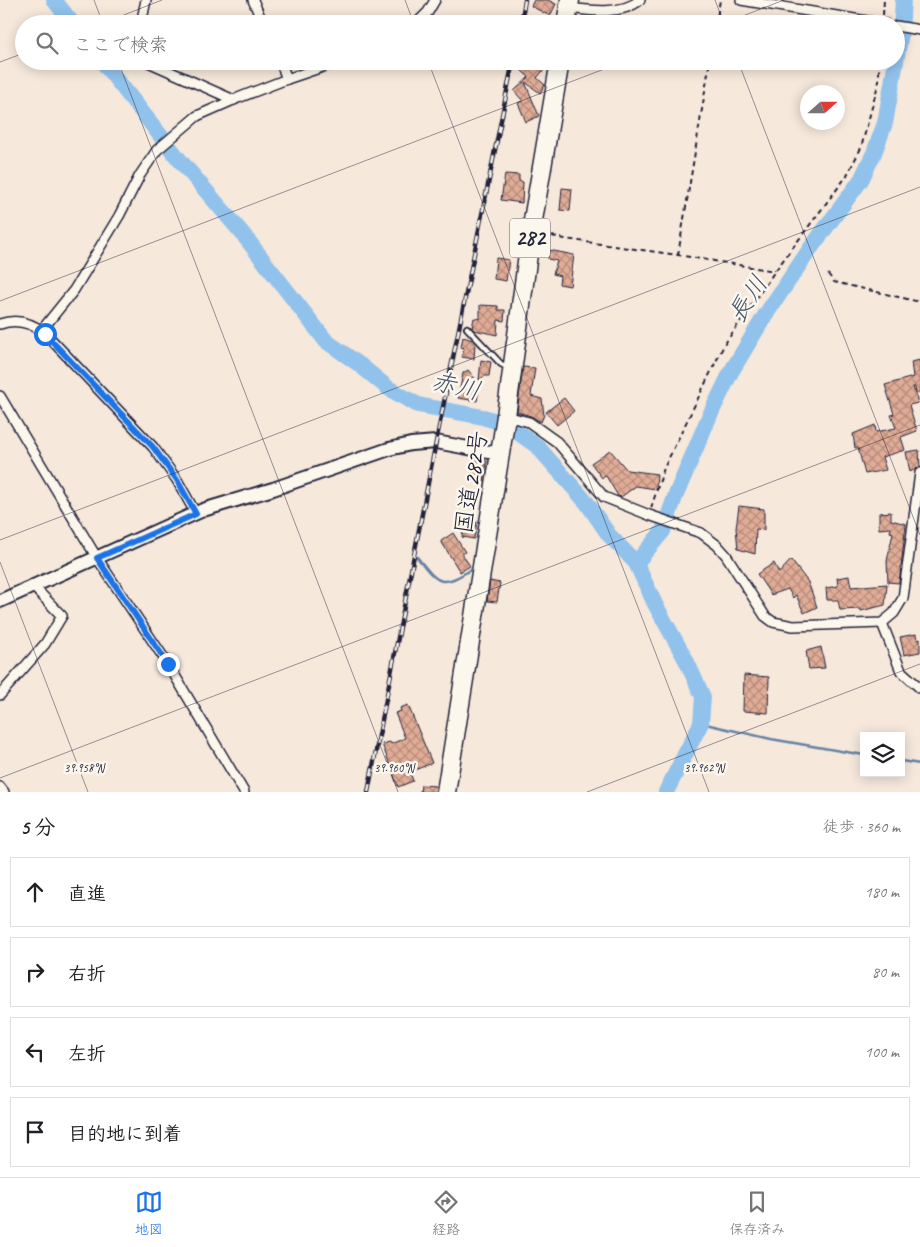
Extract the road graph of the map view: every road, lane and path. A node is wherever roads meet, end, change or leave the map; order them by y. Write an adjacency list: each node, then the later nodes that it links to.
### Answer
1 (146, 0): 9 (street)
2 (253, 0): 10 (street)
3 (435, 0): 11 (street)
4 (640, 0): 8 (street)
5 (720, 0): 12 (path)
6 (741, 0): 13 (street)
7 (884, 0): 14 (path)
8 (568, 11)
9 (143, 15)
10 (259, 15)
11 (425, 15)
12 (718, 15)
13 (834, 15)
14 (884, 15)
15 (905, 27): 16 (street)
16 (918, 29)
17 (166, 70): 24 (street)
18 (284, 70): 23 (street)
19 (314, 70): 23 (street)
20 (558, 70): 25 (highway, 国道282号 / 282)
21 (709, 70): 26 (path)
22 (880, 70): 27 (path)
23 (288, 79): 24 (street)
24 (234, 100): 32 (street)
25 (531, 232): 26 (path); 33 (highway, 国道282号 / 282)
26 (678, 255): 27 (path)
27 (775, 271): 39 (path)
28 (828, 274): 29 (path)
29 (920, 302)
30 (0, 324): 32 (street)
31 (467, 328): 33 (lane)
32 (41, 331): 38 (street)
33 (512, 370): 35 (highway, 国道282号 / 282)
34 (0, 396): 40 (street)
35 (506, 416): 36 (highway, 国道282号 / 282); 39 (street)
36 (500, 450): 38 (street); 49 (highway, 国道282号 / 282)
37 (920, 473): 43 (street)
38 (196, 514): 40 (street)
39 (649, 515): 43 (street)
40 (97, 558): 41 (street); 48 (street)
41 (32, 585): 42 (street); 45 (street)
42 (0, 601)
43 (882, 624): 44 (street)
44 (920, 688)
45 (0, 695)
46 (0, 787): 47 (street)
47 (4, 792)
48 (244, 792)
49 (446, 792)

